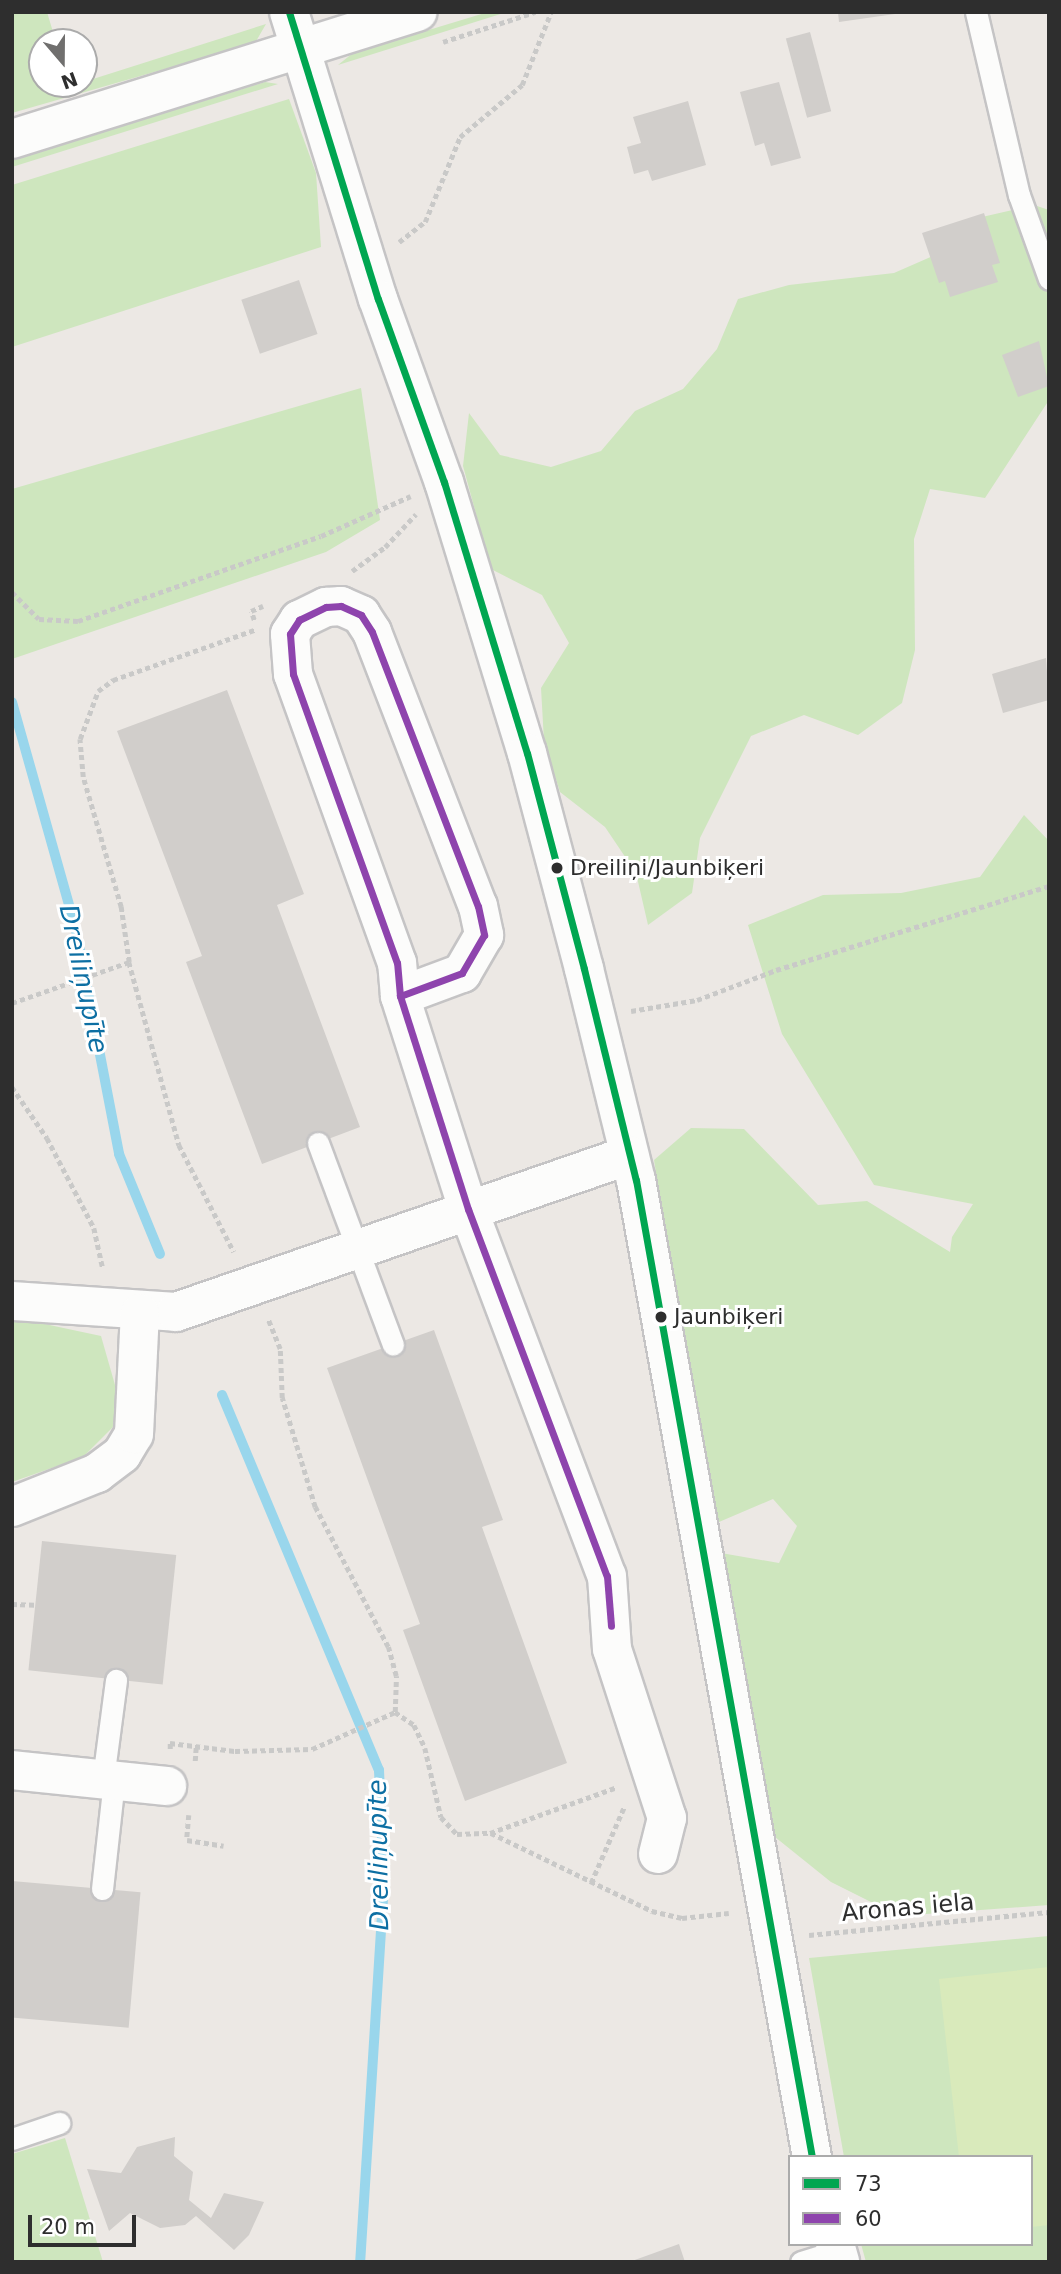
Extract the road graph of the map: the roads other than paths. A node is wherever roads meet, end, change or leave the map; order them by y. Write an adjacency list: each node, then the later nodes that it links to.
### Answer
1 (289, 12): 4 (street)
2 (418, 12): 4 (street)
3 (976, 12): 6 (lane)
4 (303, 51): 5 (street); 9 (street)
5 (12, 139)
6 (1049, 279)
7 (400, 996): 7 (street); 10 (street)
8 (318, 1143): 11 (lane)
9 (629, 1155): 10 (street); 24 (street)
10 (468, 1209): 11 (street); 20 (street)
11 (358, 1248): 13 (street); 14 (lane)
12 (12, 1301): 13 (street)
13 (140, 1313): 15 (street)
14 (393, 1345)
15 (12, 1507)
16 (116, 1680): 18 (lane)
17 (12, 1770): 18 (street)
18 (109, 1780): 19 (street); 21 (lane)
19 (167, 1786)
20 (658, 1854)
21 (102, 1889)
22 (59, 2123): 23 (lane)
23 (12, 2139)
24 (812, 2155)

